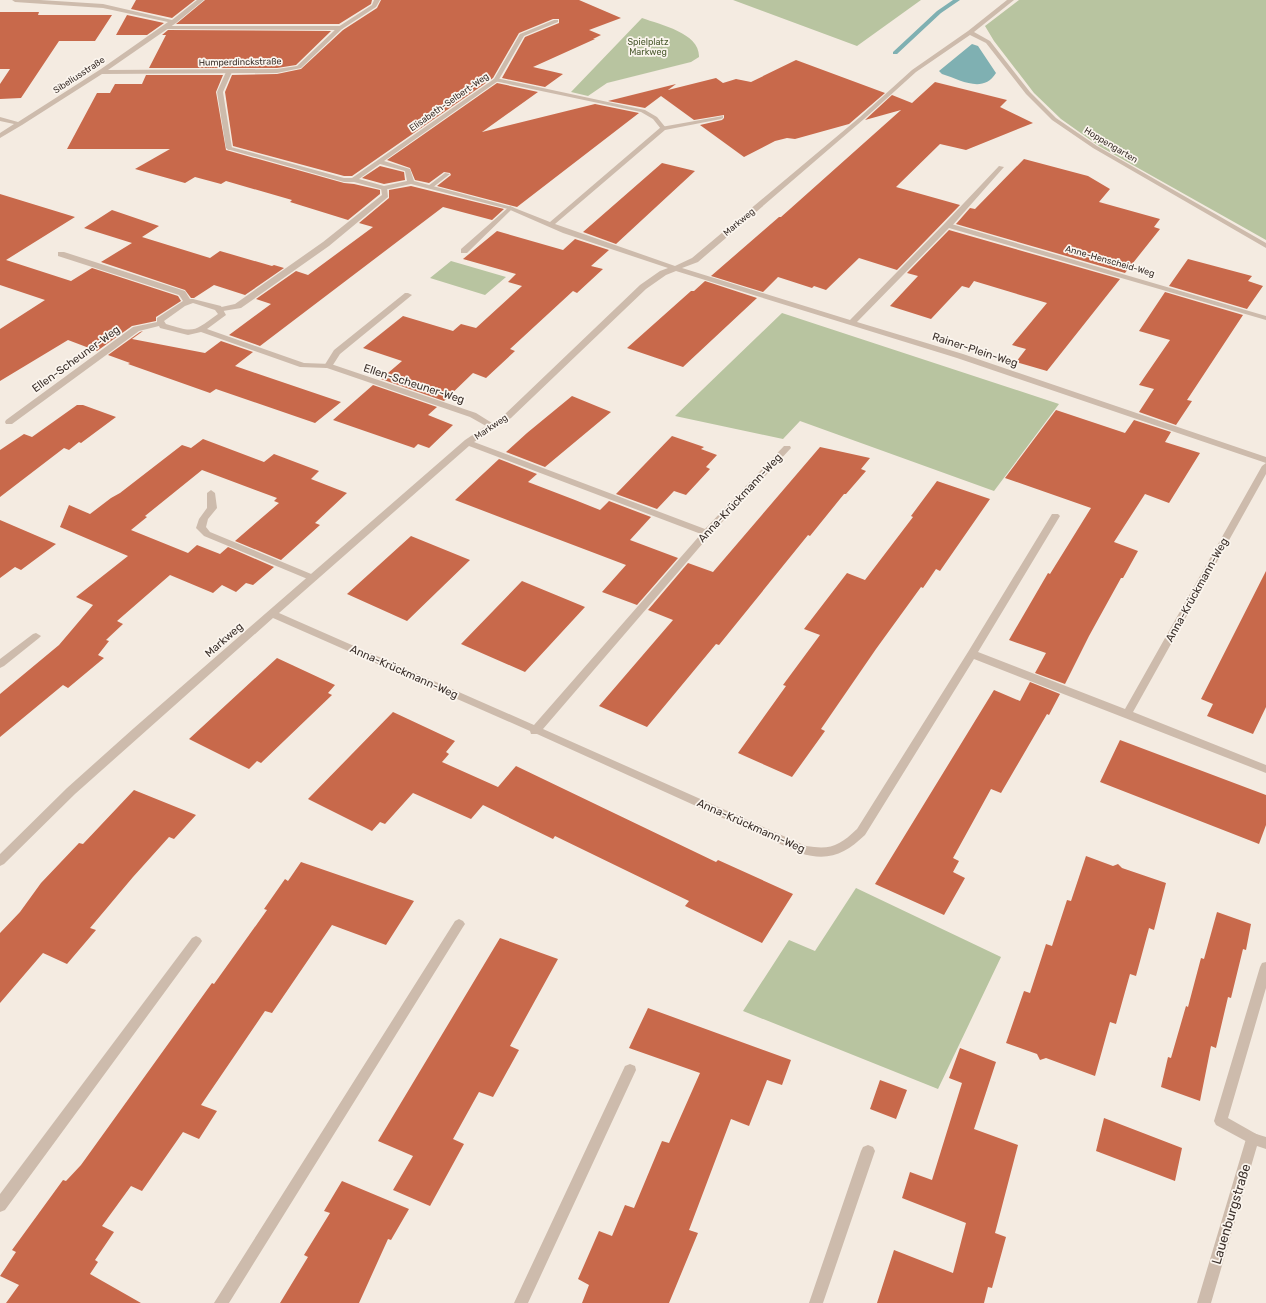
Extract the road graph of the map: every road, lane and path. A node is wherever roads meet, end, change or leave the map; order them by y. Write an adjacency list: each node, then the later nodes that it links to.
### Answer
1 (15, 0): 6 (street)
2 (201, 0): 6 (street, Sibeliusstraße)
3 (377, 0): 8 (street, Humperdinckstraße)
4 (1011, 0): 9 (street, Markweg)
5 (556, 21): 12 (street, Elisabeth-Selbert-Weg)
6 (174, 22): 7 (street, Sibeliusstraße)
7 (167, 27): 8 (street); 10 (street, Sibeliusstraße)
8 (340, 28): 11 (street, Humperdinckstraße)
9 (970, 32): 28 (street, Hoppengarten); 31 (street, Markweg)
10 (102, 72): 11 (street, Humperdinckstraße); 15 (street, Sibeliusstraße)
11 (229, 72): 21 (street)
12 (496, 80): 16 (street); 18 (street, Elisabeth-Selbert-Weg)
13 (721, 117): 16 (street)
14 (0, 119): 15 (street)
15 (20, 124): 17 (street, Sibeliusstraße)
16 (663, 128): 26 (street)
17 (0, 136)
18 (379, 162): 21 (street, Elisabeth-Selbert-Weg); 22 (street)
19 (1001, 166): 27 (street)
20 (447, 174): 23 (street)
21 (354, 180): 24 (street)
22 (411, 182): 23 (street); 24 (street)
23 (430, 187): 25 (street)
24 (384, 188): 34 (street)
25 (510, 208): 26 (street); 29 (street)
26 (550, 225): 31 (street)
27 (948, 225): 35 (street, Anne-Henscheid-Weg); 37 (street)
28 (1266, 246)
29 (464, 251)
30 (61, 254): 33 (street)
31 (675, 268): 37 (street, Rainer-Plein-Weg); 41 (street, Markweg)
32 (408, 295): 39 (street)
33 (188, 302): 34 (street); 36 (street)
34 (220, 310): 38 (street)
35 (1266, 318)
36 (161, 323): 38 (street, Ellen-Scheuner-Weg); 40 (street, Ellen-Scheuner-Weg)
37 (850, 323): 44 (street, Rainer-Plein-Weg)
38 (201, 330): 39 (street, Ellen-Scheuner-Weg)
39 (328, 366): 41 (street, Ellen-Scheuner-Weg)
40 (9, 422)
41 (492, 426): 42 (street, Markweg)
42 (468, 442): 48 (street, Markweg); 49 (street, Markweg)
43 (787, 448): 48 (street, Anna-Krückmann-Weg)
44 (1266, 460)
45 (1266, 466): 54 (street, Anna-Krückmann-Weg)
46 (211, 493): 49 (street)
47 (1055, 516): 52 (street, Anna-Krückmann-Weg)
48 (707, 533): 55 (street, Anna-Krückmann-Weg)
49 (313, 578): 50 (street, Markweg)
50 (272, 614): 55 (street, Anna-Krückmann-Weg); 57 (street, Markweg)
51 (36, 636): 53 (street)
52 (972, 654): 54 (street); 55 (street, Anna-Krückmann-Weg)
53 (0, 664)
54 (1127, 714): 56 (street)
55 (535, 730)
56 (1266, 769)
57 (0, 861)
58 (459, 924): 65 (street)
59 (196, 941): 64 (street)
60 (1266, 968): 62 (street)
61 (630, 1070): 66 (street)
62 (1260, 1141): 68 (street, Lauenburgstraße)
63 (868, 1151): 67 (street)
64 (0, 1206)
65 (221, 1303)
66 (521, 1303)
67 (816, 1303)
68 (1204, 1303)

